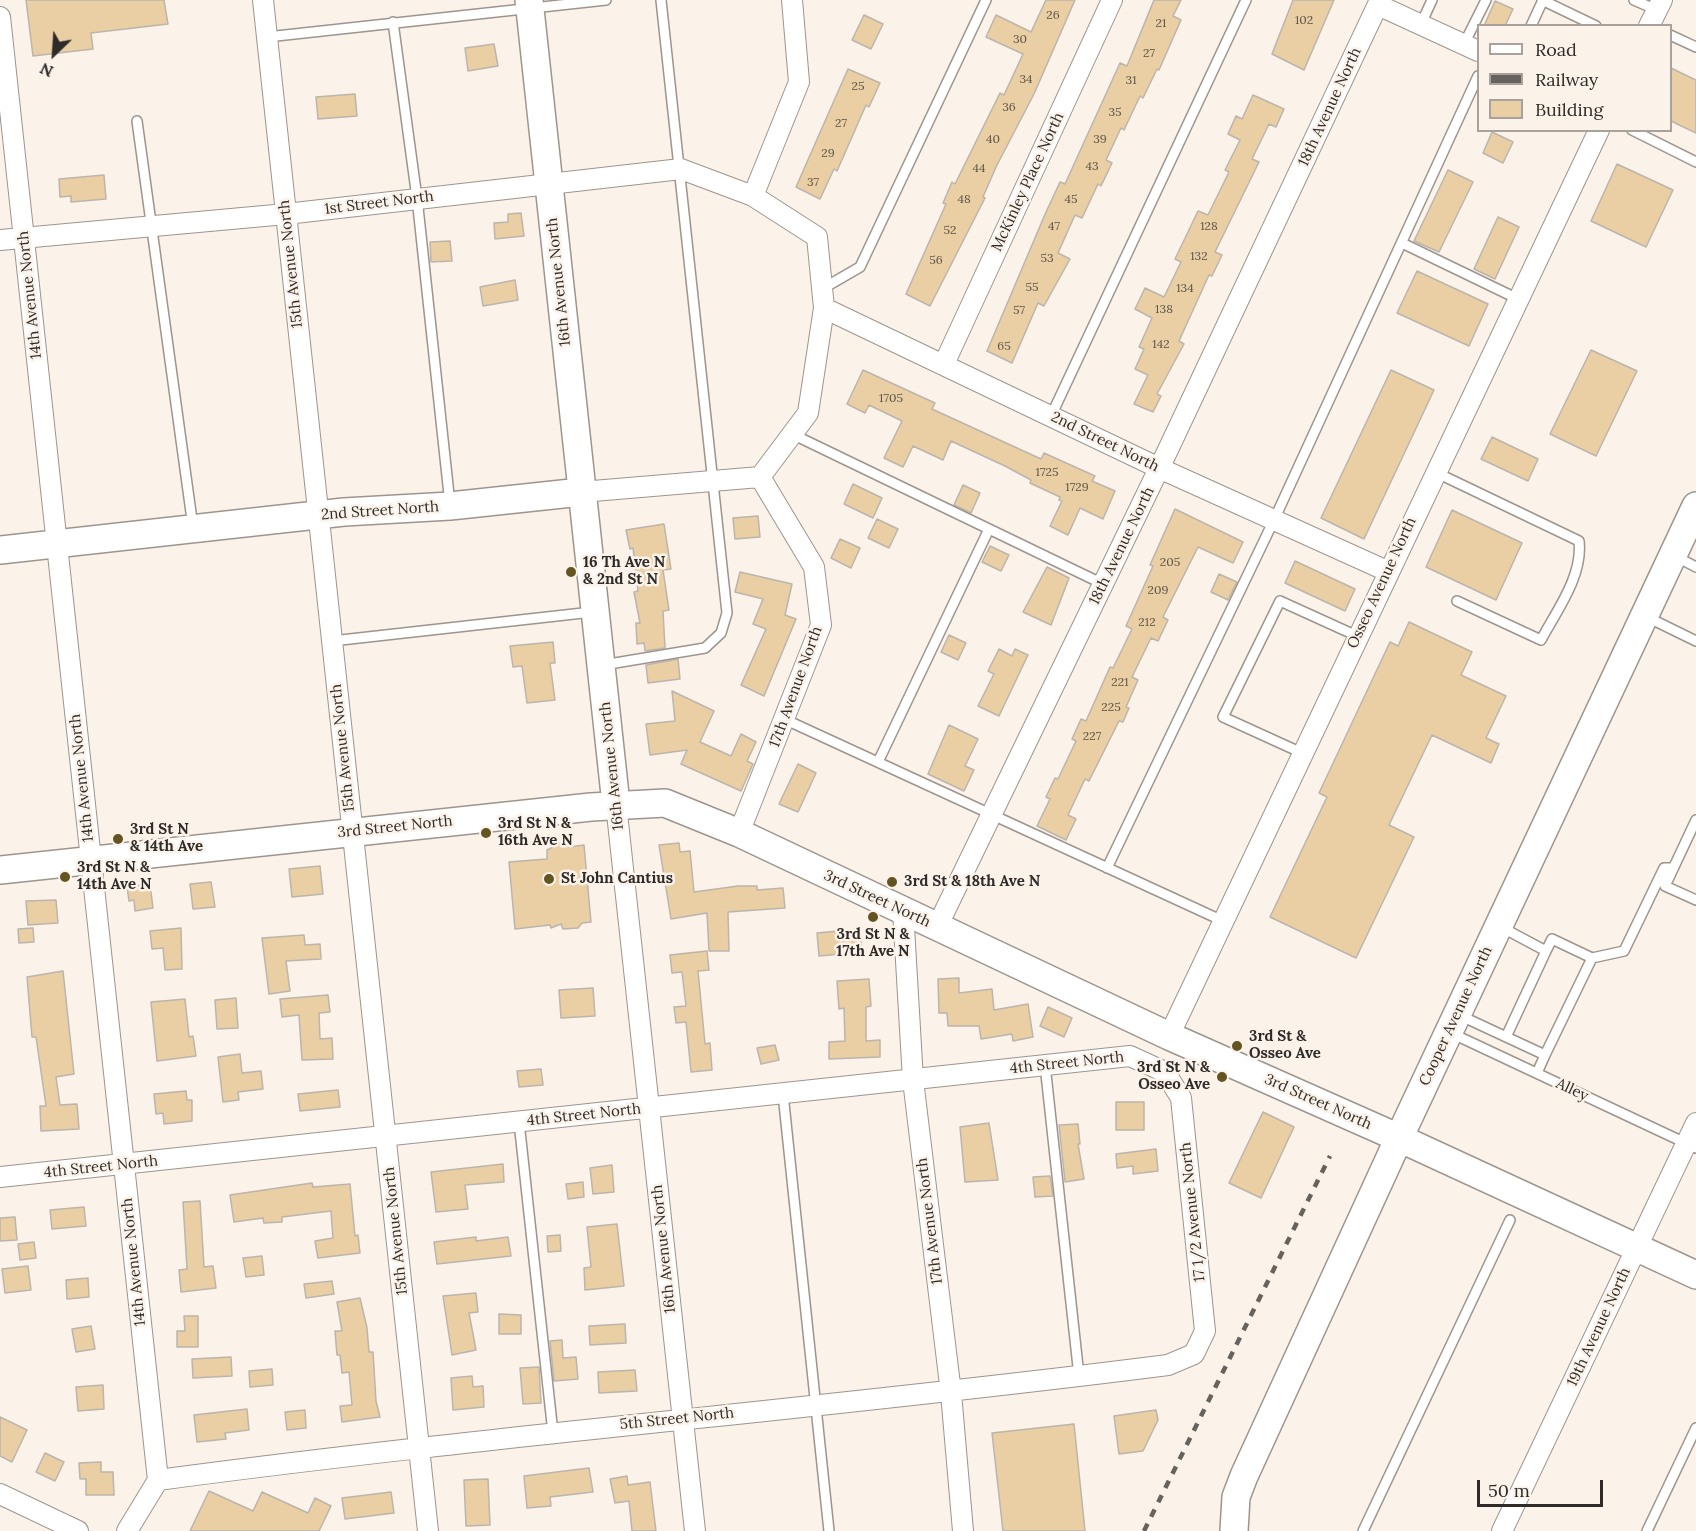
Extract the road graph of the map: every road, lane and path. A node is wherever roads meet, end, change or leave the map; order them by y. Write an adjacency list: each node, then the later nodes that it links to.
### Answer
1 (263, 0): 23 (street, 15th Avenue North)
2 (606, 0): 13 (lane)
3 (662, 0): 33 (lane)
4 (792, 0): 35 (street)
5 (986, 0): 42 (lane)
6 (1112, 0): 44 (street, McKinley Place North)
7 (1246, 0): 45 (lane)
8 (1432, 0): 17 (lane)
9 (1486, 0): 18 (lane)
10 (1542, 0): 19 (lane); 20 (lane)
11 (1634, 0): 15 (lane)
12 (1379, 2): 17 (street); 47 (street, 18th Avenue North)
13 (529, 4): 16 (lane); 34 (street, 16th Avenue North)
14 (0, 17): 26 (street, 14th Avenue North)
15 (1654, 17)
16 (393, 22): 23 (lane); 36 (lane)
17 (1421, 24): 25 (street)
18 (1478, 24)
19 (1532, 24)
20 (1592, 24)
21 (1477, 29): 25 (lane)
22 (1672, 35): 24 (lane)
23 (267, 37): 37 (street, 15th Avenue North)
24 (1696, 47)
25 (1471, 48)
26 (2, 55): 28 (street, 14th Avenue North)
27 (1477, 80): 41 (lane)
28 (4, 98): 39 (street, 14th Avenue North)
29 (137, 121): 38 (lane)
30 (1598, 132): 43 (street, Osseo Avenue North)
31 (1636, 132): 32 (lane)
32 (1696, 162)
33 (681, 169): 34 (street, 1st Street North); 35 (street, 1st Street North); 50 (lane)
34 (549, 185): 36 (street, 1st Street North); 51 (street, 16th Avenue North)
35 (753, 196): 42 (street)
36 (417, 198): 37 (street, 1st Street North); 52 (lane)
37 (286, 214): 38 (street, 1st Street North); 54 (street, 15th Avenue North)
38 (152, 224): 39 (street, 1st Street North); 56 (lane)
39 (24, 238): 40 (street, 1st Street North); 58 (street, 14th Avenue North)
40 (0, 240)
41 (1401, 243): 43 (lane); 55 (lane)
42 (823, 298): 44 (street, 2nd Street North); 46 (street)
43 (1518, 299): 48 (street, Osseo Avenue North)
44 (944, 364): 45 (street, 2nd Street North)
45 (1051, 416): 47 (street, 2nd Street North)
46 (790, 433): 49 (street); 57 (lane)
47 (1159, 468): 55 (street, 2nd Street North); 62 (street, 18th Avenue North)
48 (1435, 472): 61 (street, Osseo Avenue North); 63 (lane)
49 (760, 477): 50 (street, 2nd Street North); 70 (street, 17th Avenue North)
50 (714, 479): 51 (street, 2nd Street North); 69 (lane)
51 (581, 492): 52 (street, 2nd Street North); 64 (street, 16th Avenue North)
52 (450, 506): 54 (street, 2nd Street North)
53 (1696, 508): 60 (street, Cooper Avenue North)
54 (318, 515): 56 (street, 2nd Street North); 67 (street, 15th Avenue North)
55 (1274, 520): 61 (street, 2nd Street North); 79 (lane)
56 (193, 529): 58 (street, 2nd Street North)
57 (989, 529): 62 (lane); 72 (lane)
58 (57, 544): 59 (street, 2nd Street North); 78 (street, 14th Avenue North)
59 (0, 550)
60 (1684, 561): 65 (street, Cooper Avenue North)
61 (1387, 571): 66 (street, Osseo Avenue North)
62 (1103, 584): 74 (street, 18th Avenue North)
63 (1457, 601)
64 (595, 611): 67 (lane); 69 (street, 16th Avenue North)
65 (1644, 616): 68 (lane); 85 (street, Cooper Avenue North)
66 (1357, 636): 71 (street, Osseo Avenue North); 71 (lane)
67 (332, 641): 76 (street, 15th Avenue North)
68 (1696, 641)
69 (601, 666): 73 (street, 16th Avenue North)
70 (784, 719): 72 (lane); 77 (street, 17th Avenue North)
71 (1302, 753): 84 (street, Osseo Avenue North)
72 (878, 762): 74 (lane)
73 (616, 804): 76 (street, 3rd Street North); 77 (street, 3rd Street North); 98 (street, 16th Avenue North)
74 (992, 815): 79 (lane); 86 (street, 18th Avenue North)
75 (1696, 820): 80 (lane)
76 (352, 832): 78 (street, 3rd Street North); 101 (street, 15th Avenue North)
77 (740, 833): 83 (street, 3rd Street North)
78 (90, 861): 81 (street, 3rd Street North); 104 (street, 14th Avenue North)
79 (1107, 868): 84 (lane)
80 (1673, 868): 82 (lane); 88 (lane)
81 (0, 870)
82 (1696, 900)
83 (903, 910): 86 (street, 3rd Street North); 96 (street, 17th Avenue North)
84 (1223, 921): 90 (street, Osseo Avenue North)
85 (1498, 926): 87 (lane); 89 (street, Cooper Avenue North)
86 (938, 927): 90 (street, 3rd Street North)
87 (1546, 951): 88 (lane); 91 (lane)
88 (1592, 958): 92 (lane)
89 (1453, 1023): 91 (lane); 95 (lane, Alley); 102 (street, Cooper Avenue North)
90 (1169, 1036): 102 (street, 3rd Street North)
91 (1506, 1037): 92 (lane)
92 (1545, 1055): 95 (lane)
93 (1045, 1065): 94 (street, 4th Street North); 96 (street, 4th Street North); 110 (lane)
94 (1165, 1072): 109 (street, 17 1/2 Avenue North)
95 (1537, 1073): 103 (lane, Alley)
96 (913, 1080): 97 (street, 4th Street North); 111 (street, 17th Avenue North)
97 (783, 1094): 98 (street, 4th Street North); 112 (lane)
98 (648, 1108): 99 (street, 4th Street North); 113 (street, 16th Avenue North)
99 (519, 1122): 101 (street, 4th Street North); 115 (lane)
100 (1696, 1123): 103 (street, 19th Avenue North)
101 (386, 1137): 104 (street, 4th Street North); 116 (street, 15th Avenue North)
102 (1399, 1138): 107 (street, 3rd Street North); 125 (street, Cooper Avenue North)
103 (1691, 1146): 107 (street, 19th Avenue North)
104 (124, 1164): 105 (street, 4th Street North); 117 (street, 14th Avenue North)
105 (0, 1178)
106 (1510, 1220): 126 (lane)
107 (1637, 1247): 108 (street, 3rd Street North); 127 (street, 19th Avenue North)
108 (1696, 1275)
109 (1194, 1354): 110 (street, 5th Street North)
110 (1080, 1377): 111 (street, 5th Street North)
111 (951, 1393): 112 (street, 5th Street North); 124 (street, 17th Avenue North)
112 (814, 1406): 113 (street, 5th Street North); 123 (lane)
113 (684, 1418): 115 (street, 5th Street North); 122 (street, 16th Avenue North)
114 (1696, 1428): 128 (lane)
115 (553, 1433): 116 (street, 5th Street North)
116 (419, 1448): 117 (street, 5th Street North); 121 (street, 15th Avenue North)
117 (158, 1480): 120 (street)
118 (0, 1494): 119 (street)
119 (78, 1531)
120 (127, 1531)
121 (428, 1531)
122 (695, 1531)
123 (829, 1531)
124 (963, 1531)
125 (1234, 1531)
126 (1363, 1531)
127 (1502, 1531)
128 (1647, 1531)

